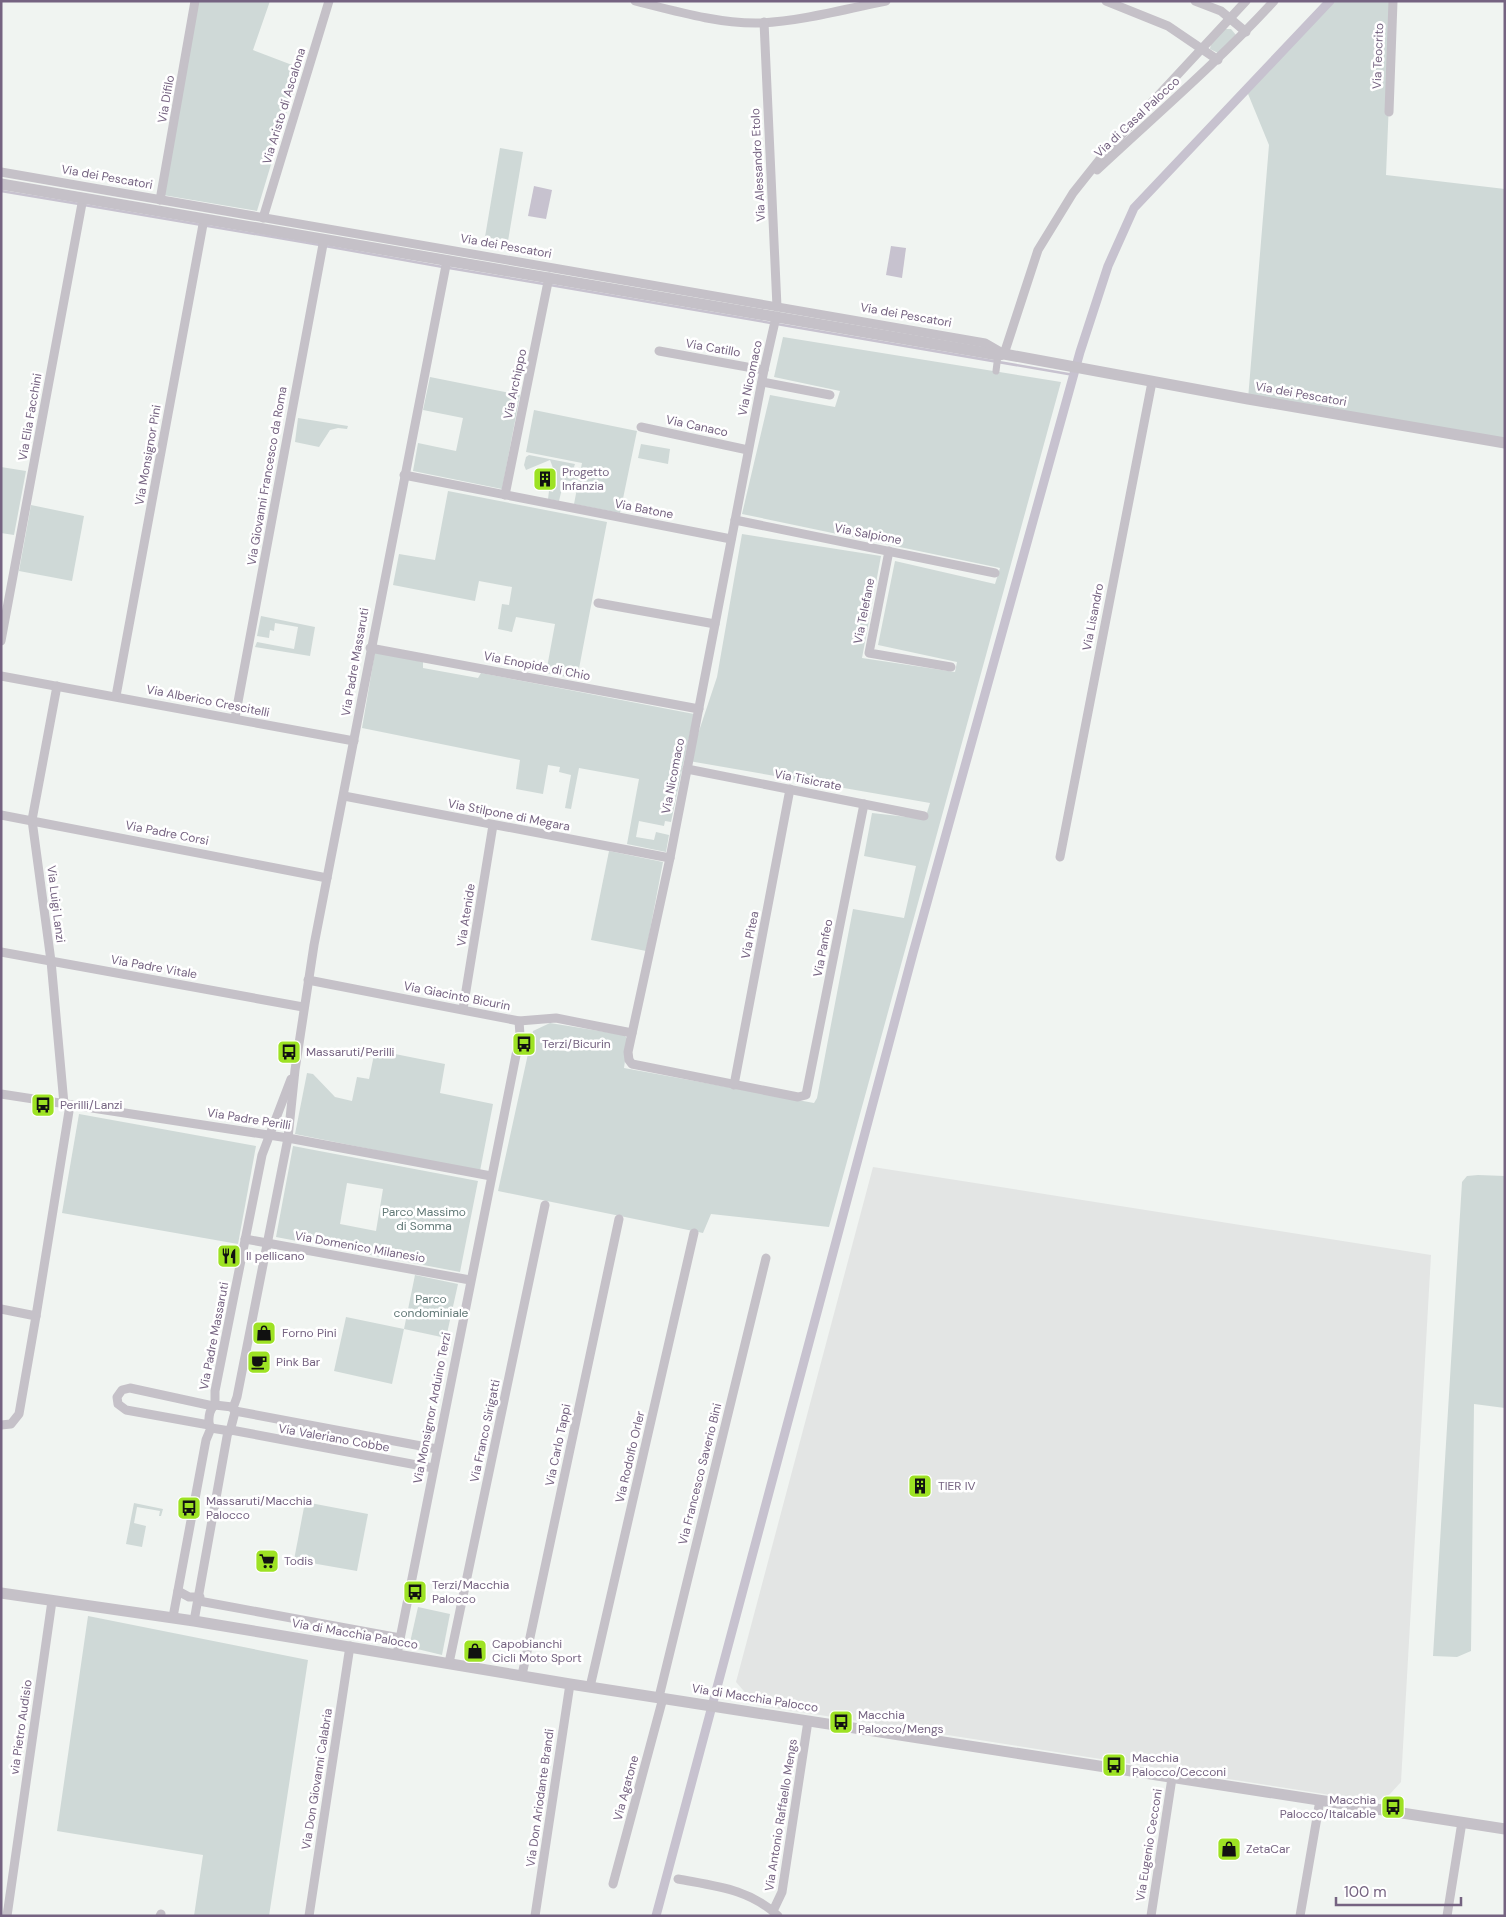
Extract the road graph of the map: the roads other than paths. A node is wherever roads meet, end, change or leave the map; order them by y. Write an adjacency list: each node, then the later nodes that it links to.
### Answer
1 (195, 1): 22 (street, Via Difilo)
2 (329, 1): 24 (street, Via Aristo di Ascalona)
3 (651, 1): 11 (street)
4 (663, 1): 12 (street)
5 (886, 1): 14 (street)
6 (1106, 1): 16 (street)
7 (1195, 1): 13 (street)
8 (1246, 1): 13 (street, Via di Casal Palocco)
9 (1274, 1): 15 (street, Via di Casal Palocco)
10 (1393, 1): 18 (street, Via Teocrito)
11 (638, 2): 12 (street)
12 (673, 10): 14 (street)
13 (1230, 18): 15 (street); 16 (street, Via di Casal Palocco)
14 (764, 22): 29 (street, Via Alessandro Etolo)
15 (1246, 32): 17 (street, Via di Casal Palocco)
16 (1202, 48): 17 (street); 21 (street, Via di Casal Palocco)
17 (1218, 60): 21 (street, Via di Casal Palocco)
18 (1389, 112)
19 (1, 172): 22 (street, Via dei Pescatori)
20 (1, 184): 23 (street, Via dei Pescatori)
21 (1074, 193): 31 (street, Via di Casal Palocco)
22 (160, 200): 24 (street, Via dei Pescatori)
23 (82, 203): 25 (street, Via dei Pescatori); 48 (street, Via Elia Facchini)
24 (263, 218): 29 (street, Via dei Pescatori)
25 (203, 224): 26 (street, Via dei Pescatori); 53 (street, Via Monsignor Pini)
26 (323, 246): 27 (street, Via dei Pescatori); 55 (street, Via Giovanni Francesco da Roma)
27 (446, 265): 28 (street, Via dei Pescatori); 40 (street, Via Padre Massaruti)
28 (548, 282): 29 (street, Via dei Pescatori); 41 (street, Via Archippo)
29 (776, 318): 31 (street, Via dei Pescatori); 32 (street, Via Nicomaco)
30 (659, 351): 32 (street, Via Catillo)
31 (1000, 356): 33 (street); 35 (street, Via dei Pescatori)
32 (764, 370): 34 (street, Via Nicomaco)
33 (996, 370)
34 (762, 382): 36 (street); 39 (street, Via Nicomaco)
35 (1152, 382): 38 (street, Via dei Pescatori); 65 (street, Via Lisandro)
36 (830, 395)
37 (641, 427): 39 (street, Via Canaco)
38 (1505, 443)
39 (748, 450): 42 (street, Via Nicomaco)
40 (404, 475): 41 (street, Via Batone); 49 (street, Via Padre Massaruti)
41 (505, 495): 43 (street, Via Batone)
42 (735, 520): 43 (street, Via Nicomaco); 44 (street, Via Salpione)
43 (731, 539): 47 (street, Via Nicomaco)
44 (889, 551): 45 (street, Via Salpione); 50 (street, Via Telefane)
45 (995, 573)
46 (598, 603): 47 (street)
47 (715, 624): 54 (street, Via Nicomaco)
48 (1, 641)
49 (370, 648): 54 (street, Via Enopide di Chio); 56 (street, Via Padre Massaruti)
50 (951, 667)
51 (1, 676): 52 (street, Via Alberico Crescitelli)
52 (57, 686): 53 (street, Via Alberico Crescitelli); 63 (street, Via Luigi Lanzi)
53 (116, 696): 55 (street, Via Alberico Crescitelli)
54 (699, 709): 57 (street, Via Nicomaco)
55 (235, 718): 56 (street, Via Alberico Crescitelli)
56 (354, 741): 59 (street, Via Padre Massaruti)
57 (687, 769): 58 (street, Via Tisicrate); 66 (street, Via Nicomaco)
58 (790, 789): 60 (street, Via Tisicrate); 76 (street, Via Pitea)
59 (344, 796): 64 (street, Via Stilpone di Megara); 67 (street, Via Padre Massaruti)
60 (864, 804): 62 (street, Via Tisicrate); 78 (street, Via Panfeo)
61 (1, 815): 63 (street, Via Padre Corsi)
62 (924, 816)
63 (32, 820): 67 (street, Via Padre Corsi); 69 (street, Via Luigi Lanzi)
64 (493, 825): 66 (street, Via Stilpone di Megara); 72 (street, Via Atenide)
65 (1060, 857)
66 (670, 858): 74 (street, Via Nicomaco)
67 (327, 878): 70 (street, Via Padre Massaruti)
68 (1, 952): 69 (street, Via Padre Vitale)
69 (51, 961): 71 (street, Via Padre Vitale); 79 (street, Via Luigi Lanzi)
70 (308, 980): 71 (street, Via Padre Massaruti); 72 (street, Via Giacinto Bicurin)
71 (303, 1007): 75 (street, Via Padre Massaruti)
72 (463, 1009): 73 (street, Via Giacinto Bicurin)
73 (519, 1020): 74 (street, Via Giacinto Bicurin); 82 (street, Via Monsignor Arduino Terzi)
74 (632, 1033): 76 (street, Via Nicomaco)
75 (295, 1070): 80 (street, Via Padre Massaruti); 81 (street, Via Padre Massaruti)
76 (734, 1085): 78 (street, Via Nicomaco)
77 (1, 1094): 79 (street, Via Padre Perilli)
78 (805, 1096)
79 (67, 1104): 80 (street, Via Padre Perilli); 91 (street, Via Luigi Lanzi)
80 (268, 1135): 81 (street, Via Padre Perilli); 86 (street, Via Padre Massaruti)
81 (288, 1138): 82 (street, Via Padre Perilli); 87 (street, Via Padre Massaruti)
82 (491, 1176): 89 (street, Via Monsignor Arduino Terzi)
83 (545, 1205): 108 (street, Via Franco Sirigatti)
84 (619, 1219): 109 (street, Via Carlo Tappi)
85 (694, 1233): 111 (street, Via Rodolfo Orler)
86 (246, 1239): 87 (street, Via Domenico Milanesio); 92 (street, Via Padre Massaruti)
87 (268, 1243): 89 (street, Via Domenico Milanesio); 93 (street, Via Padre Massaruti)
88 (766, 1258): 112 (street, Via Francesco Saverio Bini)
89 (470, 1280): 97 (street, Via Monsignor Arduino Terzi)
90 (1, 1310): 91 (street)
91 (36, 1316): 94 (street, Via Luigi Lanzi)
92 (213, 1407): 93 (street, Via Valeriano Cobbe); 95 (street, Via Padre Massaruti); 95 (street, Via Valeriano Cobbe)
93 (233, 1410): 96 (street, Via Padre Massaruti); 97 (street, Via Valeriano Cobbe)
94 (1, 1425)
95 (210, 1425): 96 (street, Via Valeriano Cobbe); 99 (street, Via Padre Massaruti)
96 (229, 1430): 98 (street, Via Valeriano Cobbe); 101 (street, Via Padre Massaruti)
97 (437, 1449): 98 (street, Via Monsignor Arduino Terzi)
98 (433, 1468): 105 (street, Via Monsignor Arduino Terzi)
99 (178, 1591): 101 (street, Via di Macchia Palocco); 103 (street, Via Padre Massaruti)
100 (1, 1593): 102 (street, Via di Macchia Palocco)
101 (200, 1599): 104 (street, Via Padre Massaruti); 105 (street, Via di Macchia Palocco)
102 (52, 1601): 103 (street, Via di Macchia Palocco); 121 (street, via Pietro Audisio)
103 (173, 1618): 104 (street, Via di Macchia Palocco)
104 (194, 1621): 106 (street, Via di Macchia Palocco)
105 (400, 1638): 107 (street, Via Monsignor Arduino Terzi)
106 (350, 1646): 107 (street, Via di Macchia Palocco); 122 (street, Via Don Giovanni Calabria)
107 (397, 1654): 108 (street, Via di Macchia Palocco)
108 (449, 1664): 109 (street, Via di Macchia Palocco)
109 (522, 1676): 110 (street, Via di Macchia Palocco)
110 (570, 1684): 111 (street, Via di Macchia Palocco); 123 (street, Via Don Ariodante Brandi)
111 (590, 1687): 112 (street, Via di Macchia Palocco)
112 (661, 1697): 113 (street, Via di Macchia Palocco); 119 (street, Via Agatone)
113 (808, 1721): 114 (street, Via di Macchia Palocco); 120 (street, Via Antonio Raffaello Mengs)
114 (1172, 1778): 115 (street, Via di Macchia Palocco); 124 (street, Via Eugenio Cecconi)
115 (1320, 1800): 116 (street, Via di Macchia Palocco); 125 (street)
116 (1462, 1822): 117 (street, Via di Macchia Palocco); 126 (street)
117 (1505, 1829)
118 (678, 1879): 120 (street, Via Antonio Raffaello Mengs)
119 (613, 1884)
120 (776, 1913)
121 (6, 1916)
122 (309, 1916)
123 (536, 1916)
124 (1151, 1916)
125 (1300, 1916)
126 (1447, 1916)

